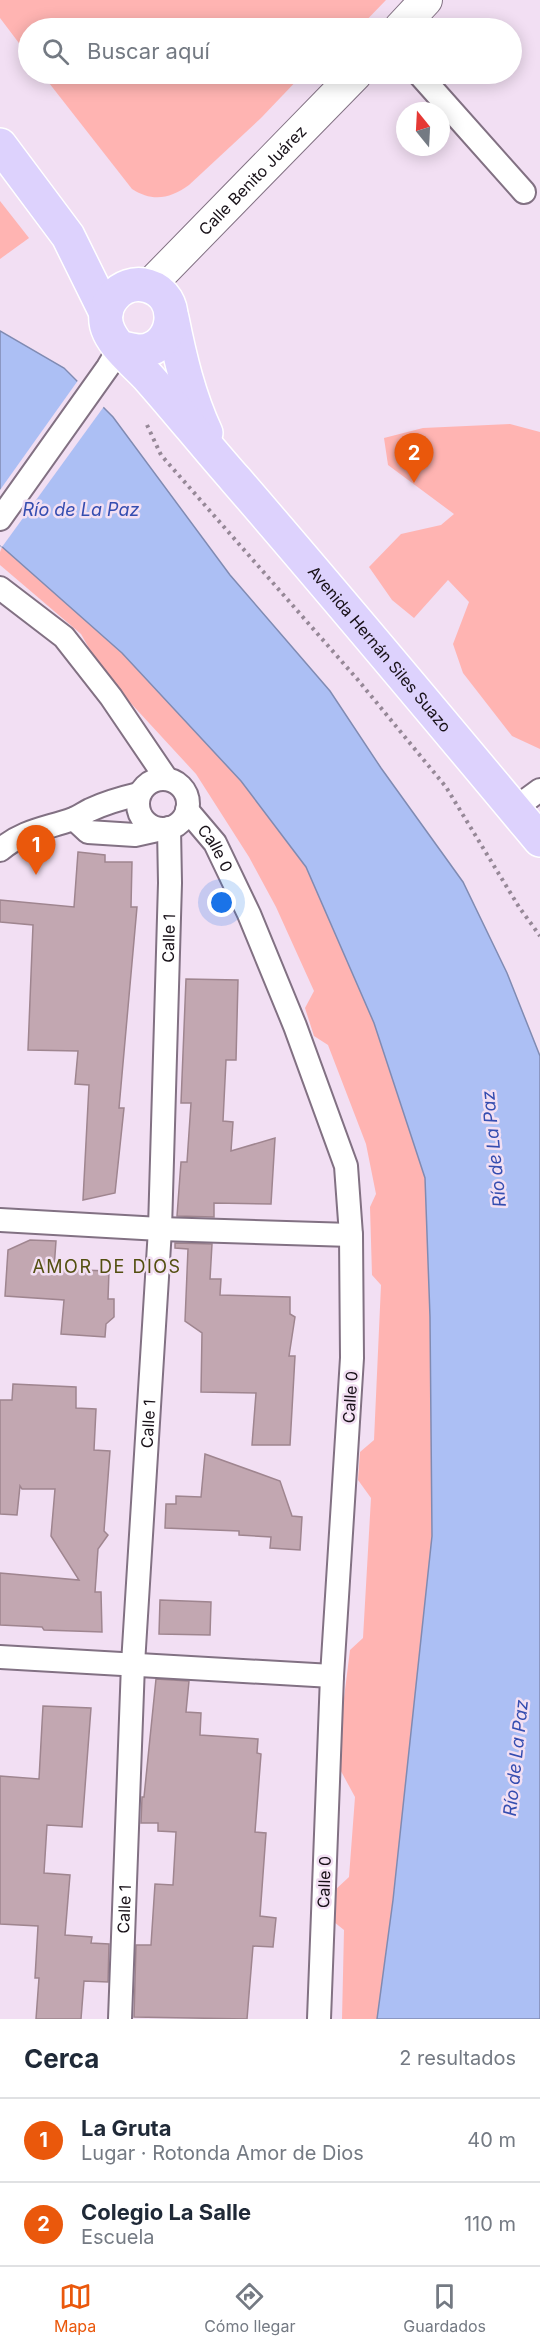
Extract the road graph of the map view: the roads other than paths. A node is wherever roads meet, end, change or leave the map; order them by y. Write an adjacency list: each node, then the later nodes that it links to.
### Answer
1 (426, 0): 2 (main road)
2 (409, 18)
3 (346, 84): 8 (main road, Calle Benito Juárez)
4 (428, 84): 6 (street)
5 (0, 145): 7 (main road)
6 (524, 192)
7 (68, 236): 8 (main road); 9 (main road)
8 (143, 286): 9 (main road); 10 (main road)
9 (106, 313): 11 (main road)
10 (172, 318): 11 (main road); 12 (main road, Avenida Hernán Siles Suazo)
11 (112, 360): 12 (main road, Avenida Hernán Siles Suazo); 13 (street)
12 (218, 459): 19 (main road, Avenida Hernán Siles Suazo)
13 (0, 519)
14 (0, 588): 15 (street)
15 (143, 746): 16 (street); 18 (street)
16 (166, 778): 18 (street); 20 (street)
17 (540, 790): 19 (street)
18 (141, 791): 21 (street); 22 (street)
19 (514, 809): 23 (main road, Avenida Hernán Siles Suazo)
20 (188, 810): 22 (street); 27 (street, Calle 0)
21 (74, 819): 22 (street); 24 (street)
22 (166, 829): 26 (street, Calle 1)
23 (540, 840)
24 (0, 850)
25 (0, 1220): 26 (street)
26 (160, 1229): 27 (street); 29 (street, Calle 1)
27 (351, 1235): 30 (street, Calle 0)
28 (0, 1657): 29 (street)
29 (133, 1664): 30 (street); 31 (street, Calle 1)
30 (332, 1676): 32 (street, Calle 0)
31 (120, 2019)
32 (318, 2019)

